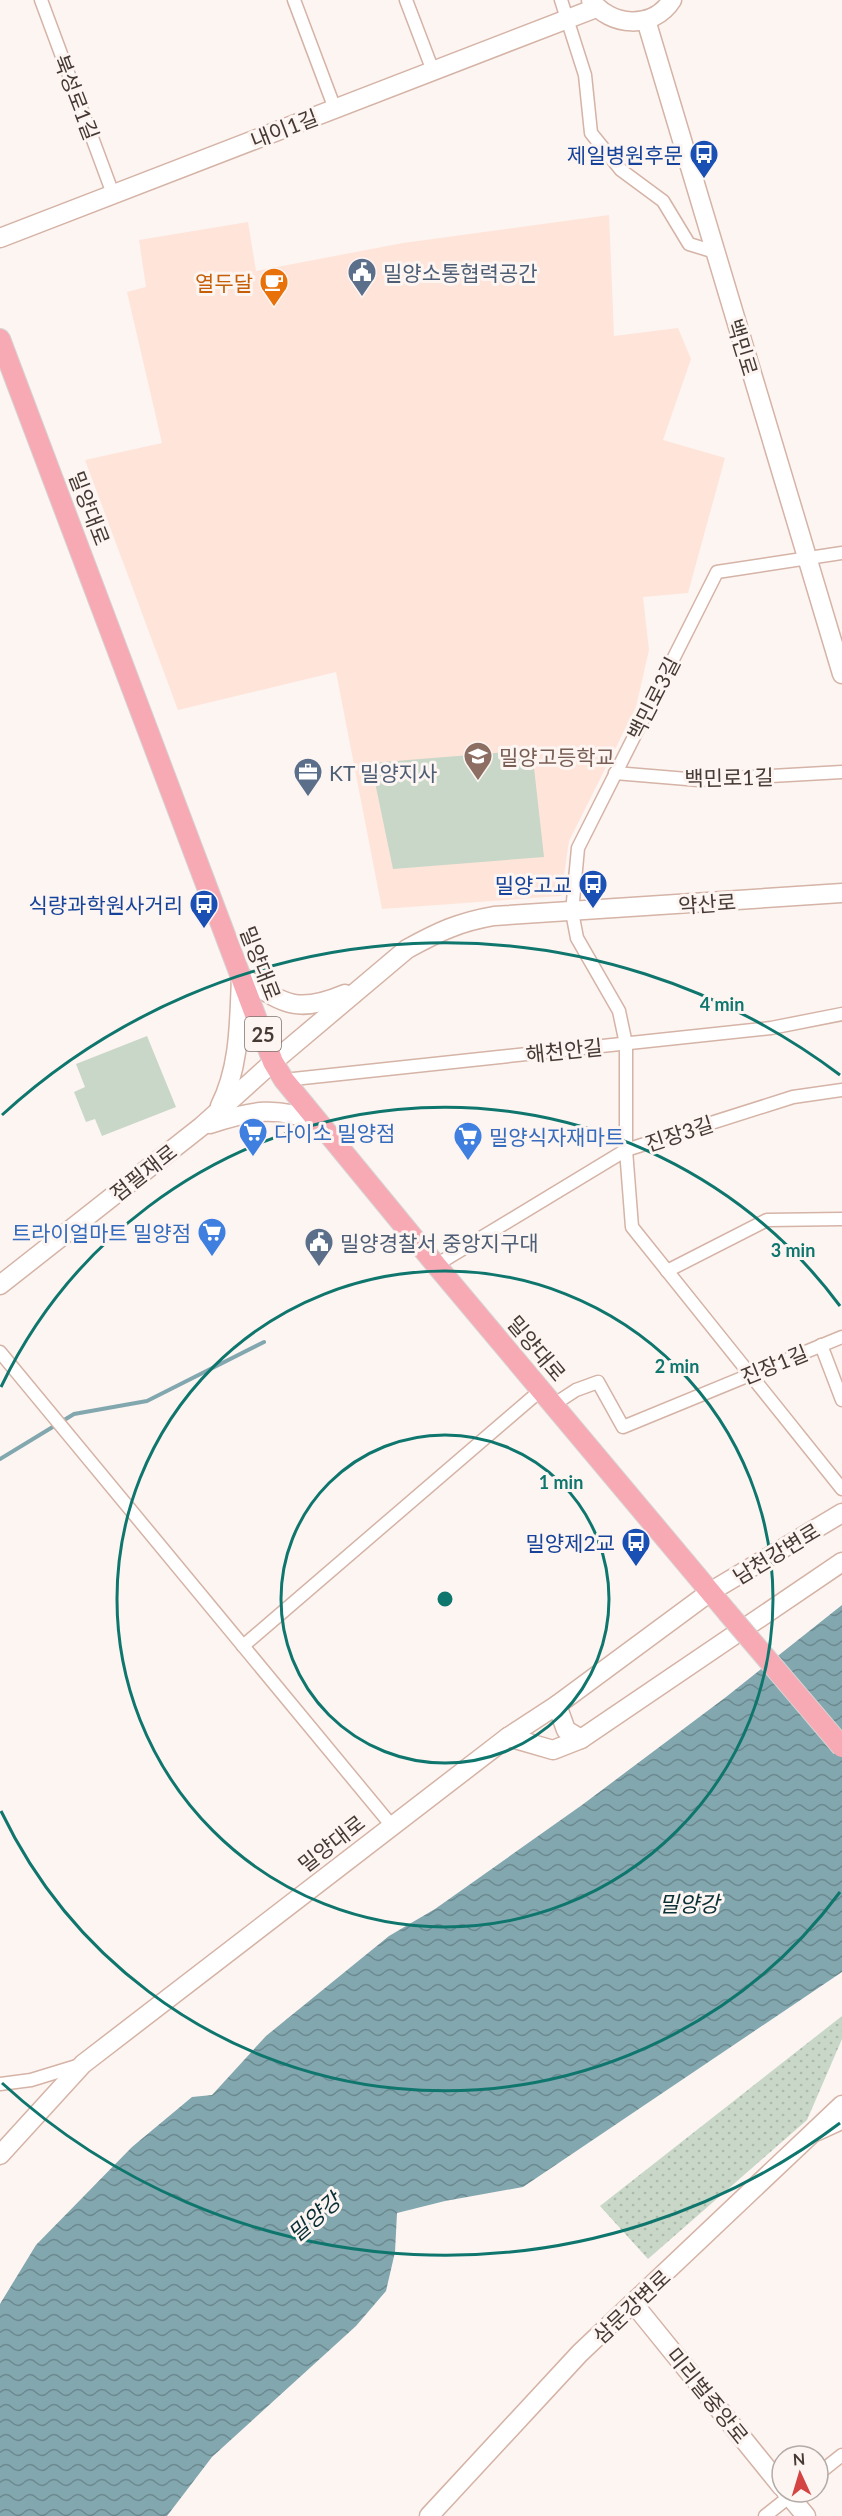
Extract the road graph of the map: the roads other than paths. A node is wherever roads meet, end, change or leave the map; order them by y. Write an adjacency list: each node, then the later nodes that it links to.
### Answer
1 (41, 0): 11 (street, 북성로1길)
2 (294, 0): 10 (street)
3 (406, 0): 9 (street)
4 (561, 0): 7 (street)
5 (672, 0): 8 (street)
6 (594, 4): 7 (street, 내이1길); 8 (street)
7 (568, 18): 9 (street, 내이1길); 13 (street)
8 (646, 20): 13 (street, 백민로)
9 (433, 71): 10 (street, 내이1길)
10 (335, 109): 11 (street, 내이1길)
11 (114, 194): 12 (street, 내이1길)
12 (0, 238)
13 (715, 252): 16 (street, 백민로)
14 (0, 339): 22 (main road, 밀양대로 / 25)
15 (842, 554): 16 (street)
16 (807, 558): 17 (street, 백민로); 19 (street, 백민로3길)
17 (842, 674)
18 (842, 772): 19 (street, 백민로1길)
19 (615, 773): 21 (street, 백민로3길)
20 (842, 893): 21 (street, 약산로)
21 (572, 912): 23 (street, 약산로); 25 (street)
22 (241, 976): 23 (street, 약산로); 26 (main road, 밀양대로 / 25); 29 (street, 점필재로)
23 (360, 988): 26 (street, 약산로)
24 (842, 1014): 25 (street, 해천안길)
25 (626, 1044): 27 (street, 해천안길); 32 (street)
26 (273, 1062): 27 (main road, 밀양대로 / 25); 29 (street, 점필재로)
27 (285, 1080): 30 (main road, 밀양대로 / 25)
28 (842, 1090): 32 (street, 진장3길)
29 (216, 1113): 31 (street, 점필재로)
30 (319, 1122): 31 (street, 점필재로); 34 (main road, 밀양대로 / 25)
31 (202, 1126): 36 (street, 점필재로)
32 (626, 1150): 34 (street, 진장3길); 35 (street)
33 (842, 1219): 35 (street)
34 (436, 1264): 41 (main road, 밀양대로 / 25)
35 (667, 1271): 40 (street)
36 (0, 1285)
37 (842, 1337): 38 (street, 진장1길)
38 (821, 1345): 40 (street, 진장1길); 42 (street, 진장1길)
39 (0, 1353): 48 (street)
40 (749, 1374): 43 (street, 진장1길); 44 (street)
41 (541, 1390): 43 (main road, 밀양대로 / 25); 48 (street)
42 (842, 1400)
43 (553, 1405): 47 (main road, 밀양대로 / 25)
44 (842, 1490)
45 (842, 1513): 47 (street, 남천강변로)
46 (842, 1562): 51 (street)
47 (710, 1592): 49 (street, 밀양대로); 52 (main road, 밀양대로 / 25, bridge)
48 (243, 1646): 53 (street)
49 (557, 1705): 50 (street, 밀양대로); 51 (street)
50 (508, 1737): 51 (street); 53 (street, 밀양대로)
51 (581, 1739)
52 (842, 1747)
53 (392, 1826): 54 (street, 밀양대로)
54 (83, 2064): 55 (street); 59 (street, 밀양대로)
55 (0, 2084)
56 (842, 2105): 58 (street, 삼문강변로)
57 (842, 2123): 58 (street)
58 (806, 2140): 60 (street, 삼문강변로)
59 (0, 2155)
60 (633, 2303): 63 (street, 미리벌중앙로); 65 (street, 삼문강변로)
61 (842, 2455): 62 (street)
62 (830, 2464)
63 (770, 2470)
64 (776, 2504): 66 (street)
65 (429, 2516)
66 (765, 2516)

